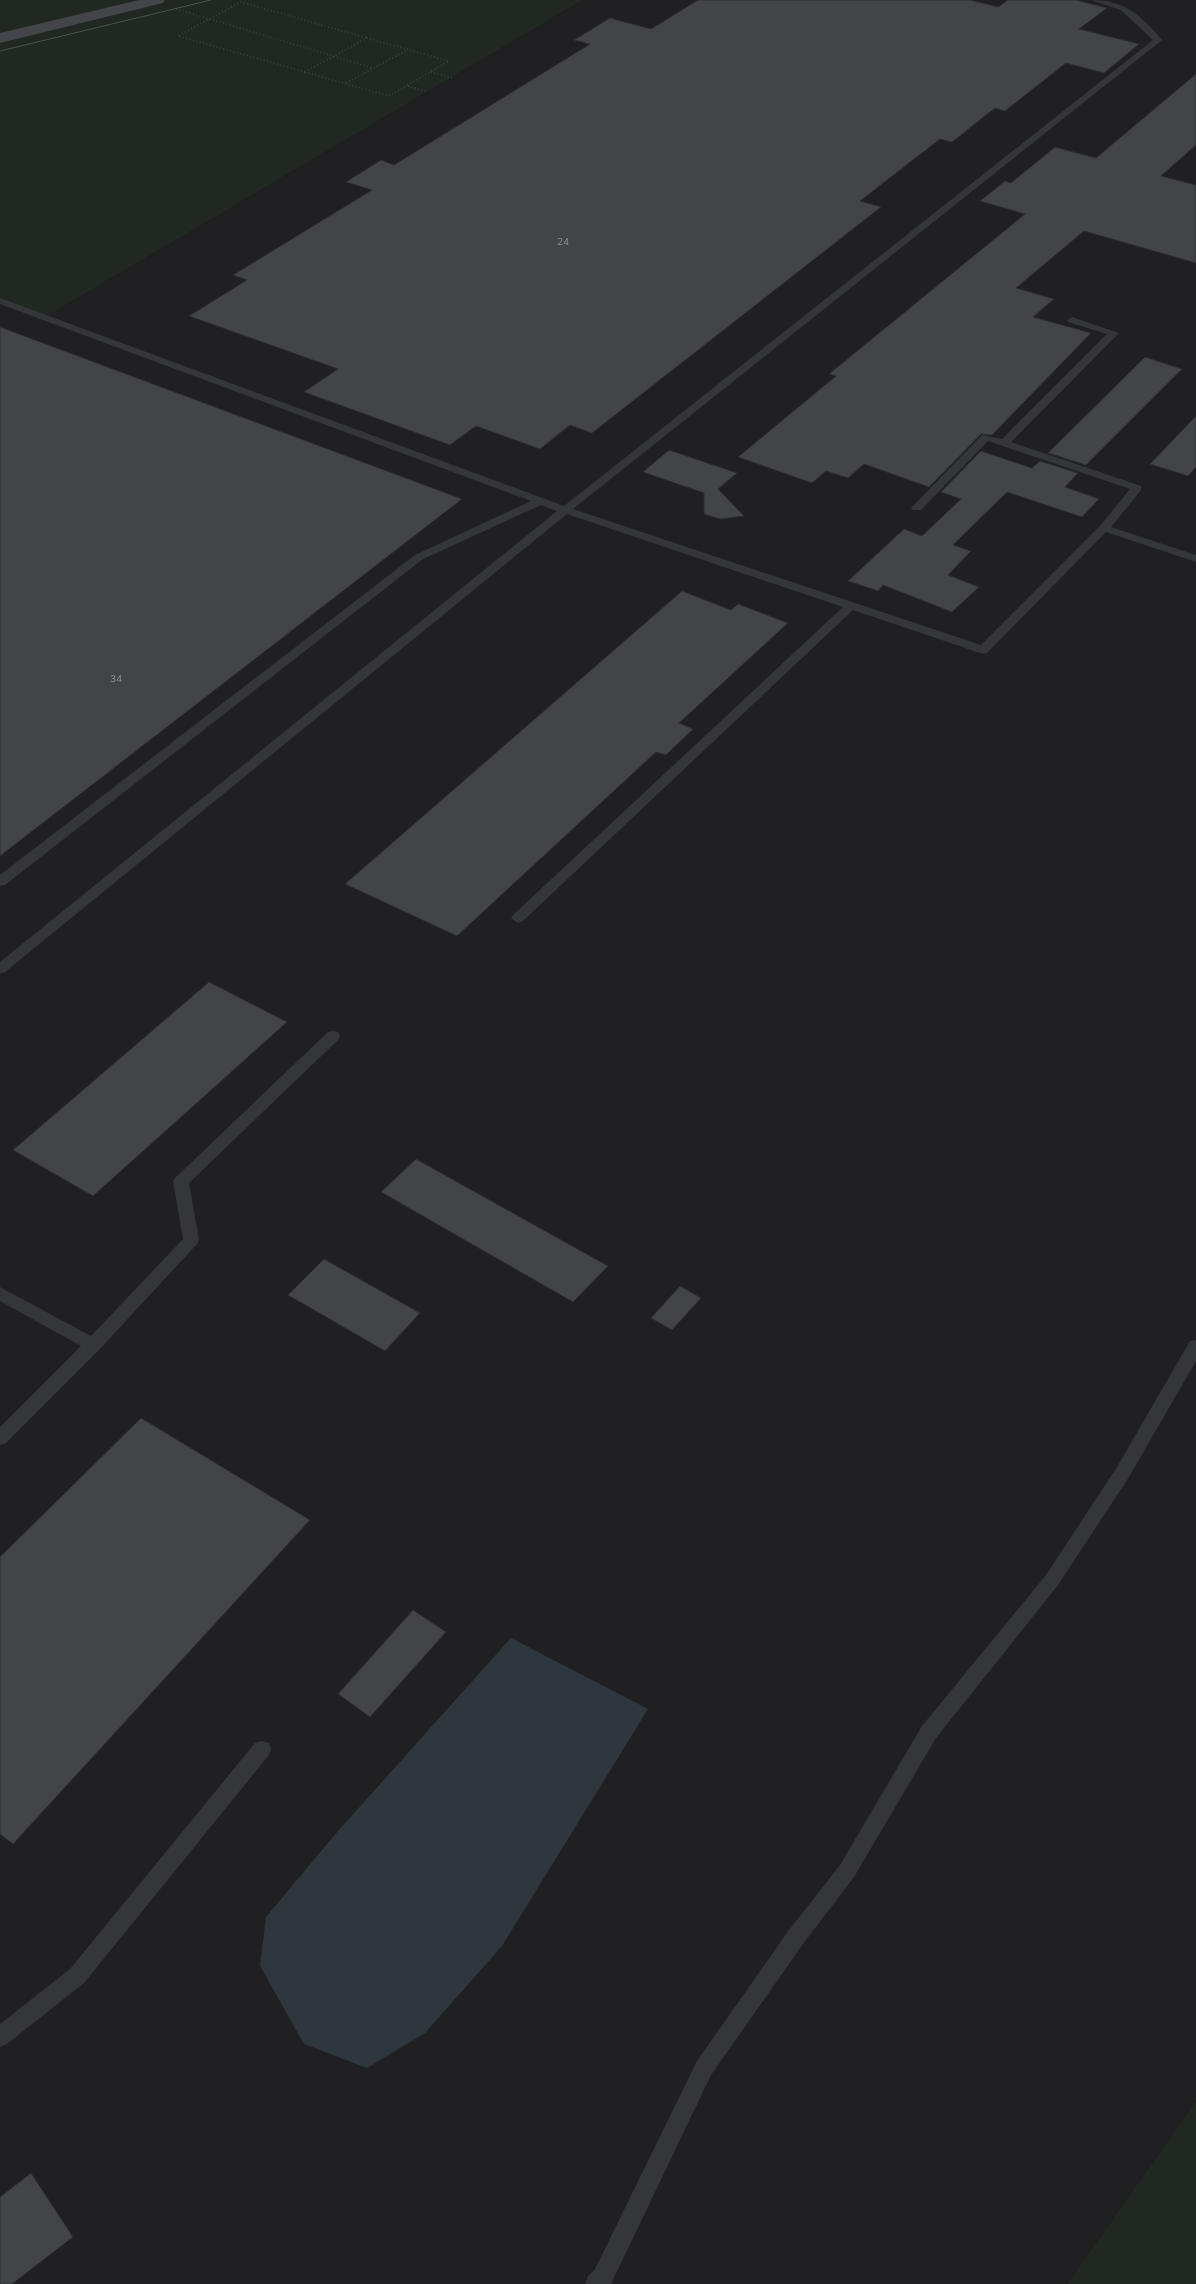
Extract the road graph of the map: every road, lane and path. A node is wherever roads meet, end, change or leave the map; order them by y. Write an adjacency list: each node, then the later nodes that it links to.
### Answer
1 (1095, 0): 20 (lane)
2 (155, 1): 3 (path); 4 (main road)
3 (210, 19): 5 (path); 7 (path); 9 (path)
4 (0, 38)
5 (367, 38): 6 (path); 7 (path)
6 (408, 50): 8 (path); 10 (path)
7 (334, 56): 8 (path); 9 (path)
8 (373, 68): 12 (path)
9 (305, 72): 12 (path)
10 (431, 72): 11 (path); 13 (path)
11 (452, 78)
12 (346, 83): 13 (path)
13 (407, 86): 14 (path)
14 (428, 92)
15 (0, 301): 18 (lane)
16 (1072, 320): 17 (lane)
17 (1004, 443): 19 (lane); 21 (lane)
18 (540, 501): 20 (lane); 24 (lane)
19 (917, 508)
20 (565, 510): 23 (lane); 26 (lane)
21 (1104, 528): 22 (lane); 23 (lane)
22 (1196, 559)
23 (851, 606): 25 (lane)
24 (0, 882)
25 (518, 918)
26 (0, 970)
27 (333, 1036): 29 (lane)
28 (0, 1293): 29 (lane)
29 (93, 1345): 31 (lane)
30 (1196, 1346): 34 (lane)
31 (0, 1438)
32 (262, 1749): 33 (lane)
33 (0, 2037)
34 (596, 2284)

